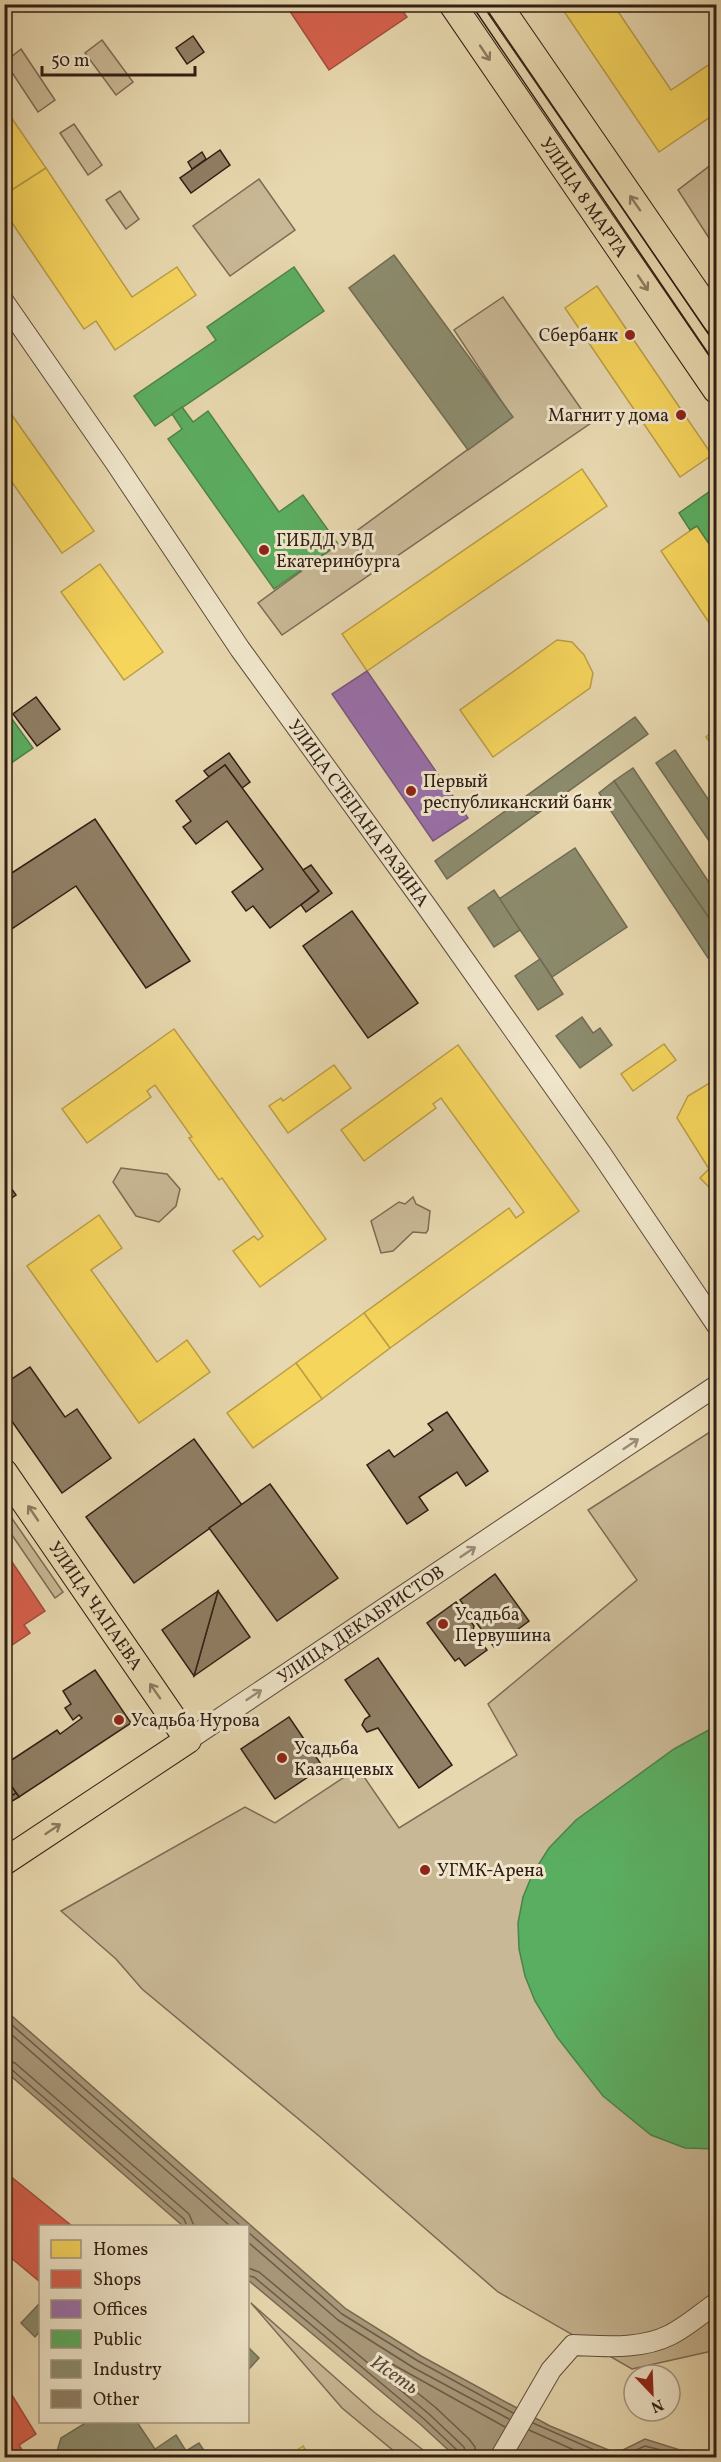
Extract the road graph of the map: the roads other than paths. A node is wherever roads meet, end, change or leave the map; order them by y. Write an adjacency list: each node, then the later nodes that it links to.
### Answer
1 (452, 4): 5 (main road, УЛИЦА 8 МАРТА, one-way to 5)
2 (498, 4): 4 (main road, one-way to 2)
3 (4, 302): 6 (street, УЛИЦА СТЕПАНА РАЗИНА)
4 (717, 321)
5 (717, 390)
6 (717, 1324)
7 (717, 1386): 9 (street, УЛИЦА ДЕКАБРИСТОВ, one-way to 7)
8 (4, 1472): 9 (main road, УЛИЦА ЧАПАЕВА, one-way to 8)
9 (188, 1740): 10 (main road, УЛИЦА ДЕКАБРИСТОВ, one-way to 9)
10 (4, 1862)
11 (717, 2304): 12 (street)
12 (500, 2457)

